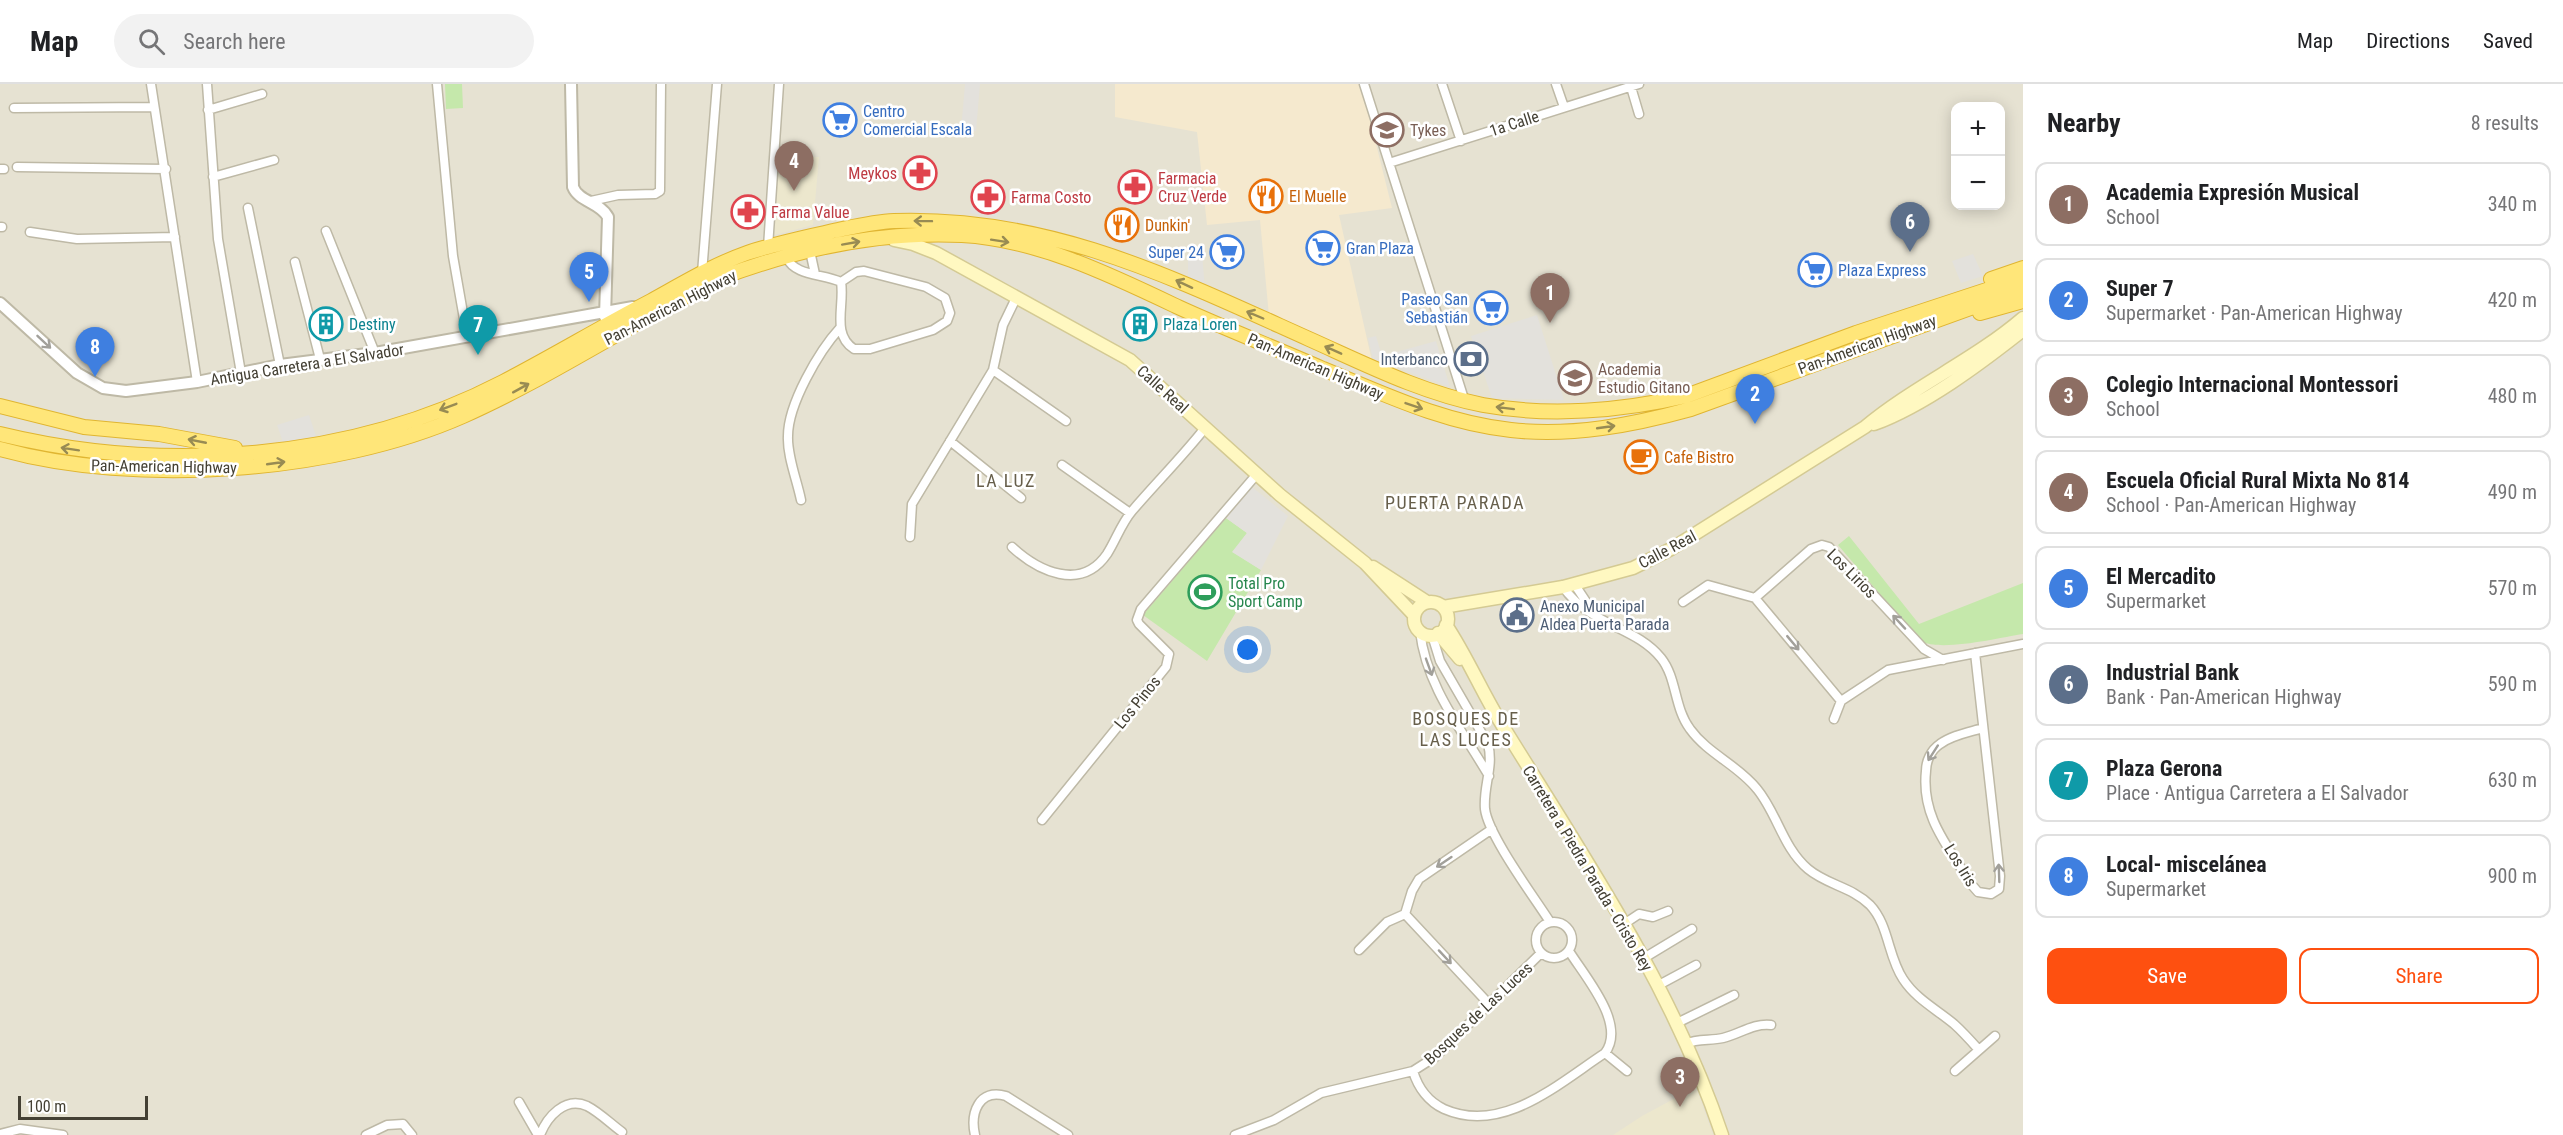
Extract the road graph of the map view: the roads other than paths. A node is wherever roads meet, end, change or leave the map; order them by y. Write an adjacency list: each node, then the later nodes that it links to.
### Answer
1 (151, 84): 13 (street)
2 (207, 84): 16 (street)
3 (437, 84): 53 (street)
4 (571, 84): 24 (street)
5 (661, 84): 24 (street)
6 (717, 84): 37 (street)
7 (779, 84): 31 (street)
8 (1364, 84): 20 (street)
9 (1442, 84): 18 (street)
10 (1556, 84): 14 (street)
11 (1635, 85): 14 (street, 1a Calle); 17 (street)
12 (262, 94): 16 (street)
13 (154, 107): 15 (street); 22 (street)
14 (1564, 107): 18 (street, 1a Calle)
15 (14, 108)
16 (208, 110): 23 (street)
17 (1639, 114)
18 (1461, 141): 20 (street, 1a Calle)
19 (274, 160): 23 (street)
20 (1389, 163): 61 (street)
21 (17, 167): 22 (street)
22 (166, 169): 29 (street)
23 (213, 177): 59 (street)
24 (591, 201): 46 (street)
25 (248, 208): 57 (street)
26 (326, 231): 55 (street)
27 (30, 232): 29 (street)
28 (942, 236): 30 (highway, Pan-American Highway); 33 (main road); 54 (highway, Pan-American Highway, one-way to 54)
29 (176, 237): 60 (street)
30 (880, 239): 32 (highway, Pan-American Highway, one-way to 30); 33 (main road, Calle Real)
31 (768, 247): 37 (highway, Pan-American Highway); 61 (highway, Pan-American Highway, one-way to 31)
32 (810, 251): 34 (highway, Pan-American Highway); 38 (street)
33 (936, 253): 42 (main road, Calle Real)
34 (786, 257): 38 (street); 68 (highway, Pan-American Highway, one-way to 34)
35 (296, 262): 56 (street)
36 (2023, 268): 52 (highway)
37 (702, 273): 45 (highway, Pan-American Highway)
38 (814, 274): 40 (street)
39 (2023, 278): 52 (highway, Pan-American Highway)
40 (841, 282): 50 (street); 50 (street)
41 (2023, 289): 54 (highway, Pan-American Highway)
42 (1017, 296): 58 (street); 65 (main road, Calle Real)
43 (2023, 301): 54 (highway)
44 (0, 303): 60 (street, Antigua Carretera a El Salvador, one-way to 60)
45 (642, 306): 46 (street, Antigua Carretera a El Salvador); 49 (highway, Pan-American Highway)
46 (607, 312): 49 (street); 53 (street, Antigua Carretera a El Salvador)
47 (2023, 318): 64 (main road, Calle Real)
48 (2023, 324): 64 (main road)
49 (601, 327): 69 (highway, Pan-American Highway, one-way to 69)
50 (840, 328): 73 (street)
51 (2023, 330): 64 (main road, Calle Real)
52 (1862, 331): 61 (highway, Pan-American Highway, one-way to 61)
53 (467, 336): 55 (street, Antigua Carretera a El Salvador)
54 (1876, 340)
55 (375, 353): 56 (street, Antigua Carretera a El Salvador)
56 (320, 359): 57 (street, Antigua Carretera a El Salvador)
57 (280, 365): 59 (street, Antigua Carretera a El Salvador)
58 (993, 370): 63 (street); 67 (street)
59 (241, 373): 60 (street, Antigua Carretera a El Salvador)
60 (197, 382)
61 (1464, 399)
62 (0, 406): 69 (highway, one-way to 62)
63 (1066, 421)
64 (1865, 427): 78 (main road, Calle Real)
65 (1205, 428): 71 (main road, Calle Real); 74 (street)
66 (0, 434): 69 (highway, Pan-American Highway, one-way to 66)
67 (950, 441): 72 (street); 75 (street)
68 (0, 448)
69 (255, 453)
70 (1062, 465): 74 (street)
71 (1257, 474): 77 (main road, Calle Real); 99 (street, Los Pinos)
72 (1021, 498)
73 (801, 500)
74 (1130, 513): 76 (street)
75 (910, 537)
76 (1012, 547)
77 (1365, 563): 80 (main road, Calle Real); 84 (main road, Calle Real)
78 (1569, 586): 82 (main road, Calle Real); 118 (street)
79 (1755, 598): 81 (street); 87 (street, Los Lirios, one-way to 79); 95 (street, one-way to 95)
80 (1427, 602): 83 (main road); 84 (main road)
81 (1683, 602)
82 (1466, 603): 83 (main road, Calle Real); 86 (main road)
83 (1443, 607): 85 (main road)
84 (1414, 615): 85 (main road)
85 (1434, 631): 86 (main road, Carretera a Piedra Parada - Cristo Rey); 94 (main road, Carretera a Piedra Parada - Cristo Rey); 98 (street); 98 (street, one-way to 98)
86 (1454, 637): 94 (main road, Carretera a Piedra Parada - Cristo Rey)
87 (1914, 639): 92 (street, Los Lirios); 93 (street)
88 (2023, 644): 89 (street)
89 (2007, 646): 90 (street); 91 (street)
90 (2023, 652)
91 (1975, 653): 92 (street); 97 (street, Los Iris)
92 (1943, 660): 93 (street)
93 (1909, 665): 95 (street)
94 (1473, 673): 104 (main road, Carretera a Piedra Parada - Cristo Rey)
95 (1841, 700): 96 (street)
96 (1834, 719)
97 (1983, 728): 97 (street, Los Iris, one-way to 97)
98 (1489, 776): 100 (street)
99 (1042, 820)
100 (1492, 829): 102 (street, one-way to 102); 103 (street)
101 (1668, 911): 104 (street)
102 (1405, 914): 106 (street); 113 (street, one-way to 113)
103 (1550, 922): 107 (street); 108 (street)
104 (1624, 924): 109 (main road, Carretera a Piedra Parada - Cristo Rey)
105 (1692, 929): 109 (street)
106 (1359, 950)
107 (1569, 951): 108 (street); 119 (street)
108 (1541, 953): 113 (street, Bosques de Las Luces)
109 (1644, 958): 111 (main road, Carretera a Piedra Parada - Cristo Rey)
110 (1696, 964): 111 (street)
111 (1657, 986): 114 (main road, Carretera a Piedra Parada - Cristo Rey)
112 (1734, 994): 114 (street)
113 (1489, 1004): 120 (street, Bosques de Las Luces)
114 (1675, 1024): 117 (main road, Carretera a Piedra Parada - Cristo Rey)
115 (1771, 1025): 117 (street)
116 (1995, 1036): 118 (street)
117 (1685, 1044): 133 (main road, Carretera a Piedra Parada - Cristo Rey)
118 (1979, 1050): 122 (street)
119 (1605, 1053): 120 (street, Bosques de Las Luces); 121 (street)
120 (1413, 1071): 132 (street, Bosques de Las Luces)
121 (1627, 1071)
122 (1956, 1071)
123 (519, 1102): 129 (street)
124 (622, 1132): 129 (street)
125 (0, 1134): 126 (street)
126 (63, 1135)
127 (366, 1135): 128 (street)
128 (411, 1135)
129 (539, 1135)
130 (975, 1135): 131 (street)
131 (1068, 1135)
132 (1235, 1135)
133 (1722, 1135)

